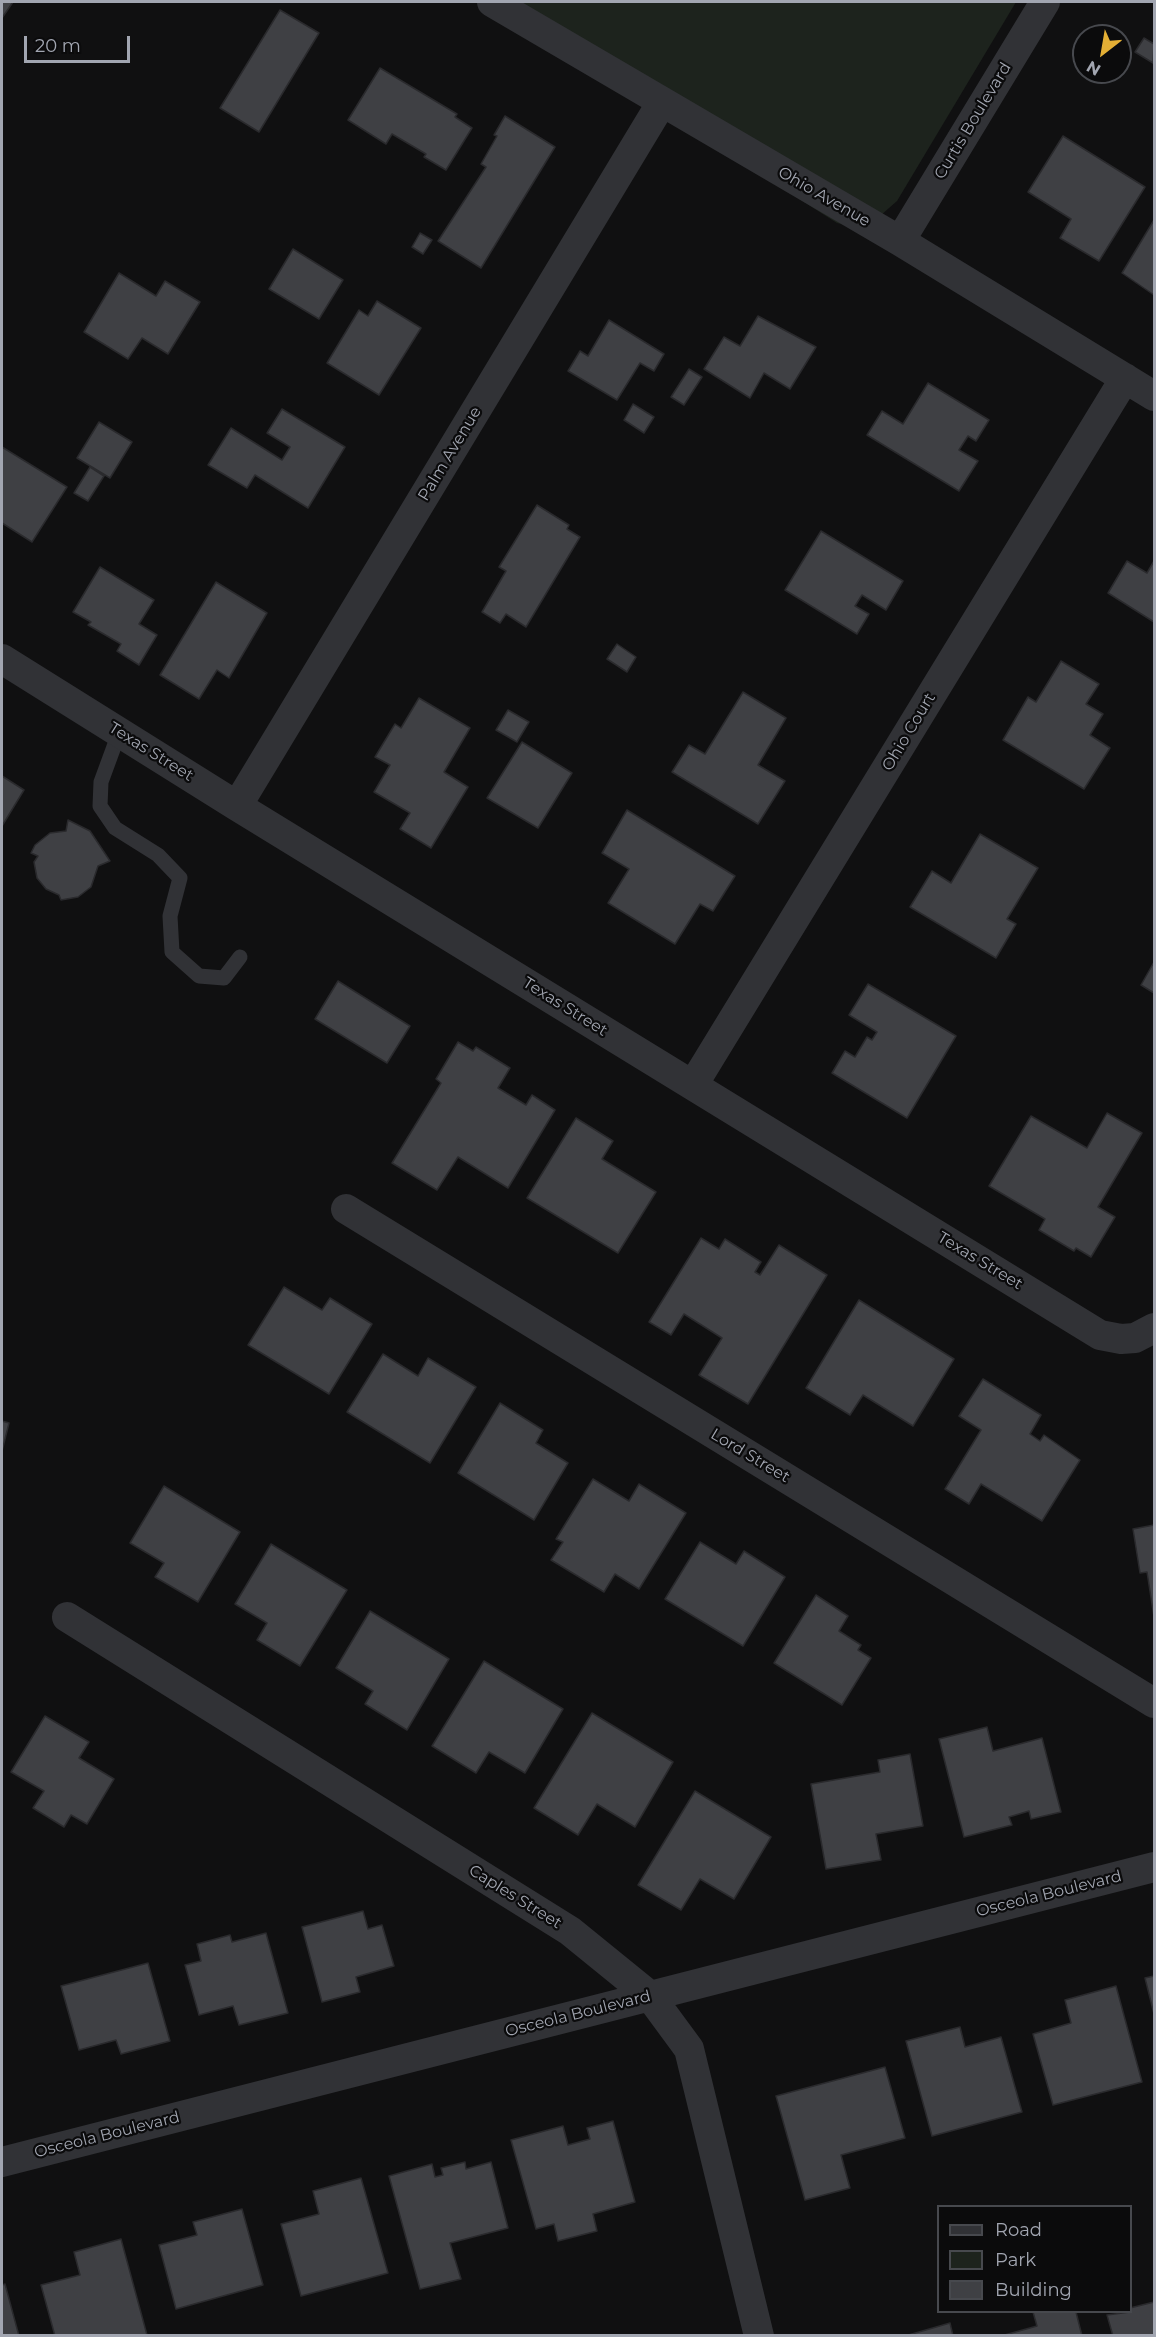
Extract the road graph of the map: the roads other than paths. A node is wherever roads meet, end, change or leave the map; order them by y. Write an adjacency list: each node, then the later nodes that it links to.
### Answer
1 (492, 2): 3 (street, Ohio Avenue)
2 (1045, 2): 4 (street, Curtis Boulevard)
3 (662, 102): 4 (street, Ohio Avenue); 9 (street, Palm Avenue)
4 (900, 242): 5 (street, Ohio Avenue)
5 (1125, 378): 6 (street, Ohio Avenue); 11 (street, Ohio Court)
6 (1155, 396)
7 (2, 659): 8 (street, Texas Street)
8 (119, 732): 9 (street, Texas Street); 10 (lane)
9 (237, 806): 11 (street, Texas Street)
10 (240, 957)
11 (693, 1085): 13 (street, Texas Street)
12 (346, 1209): 15 (street, Lord Street)
13 (1144, 1333)
14 (67, 1617): 17 (street, Caples Street)
15 (1155, 1703)
16 (1155, 1867): 17 (street, Osceola Boulevard)
17 (650, 1996): 18 (street, Osceola Boulevard); 19 (street, Caples Street)
18 (2, 2162)
19 (759, 2336)

